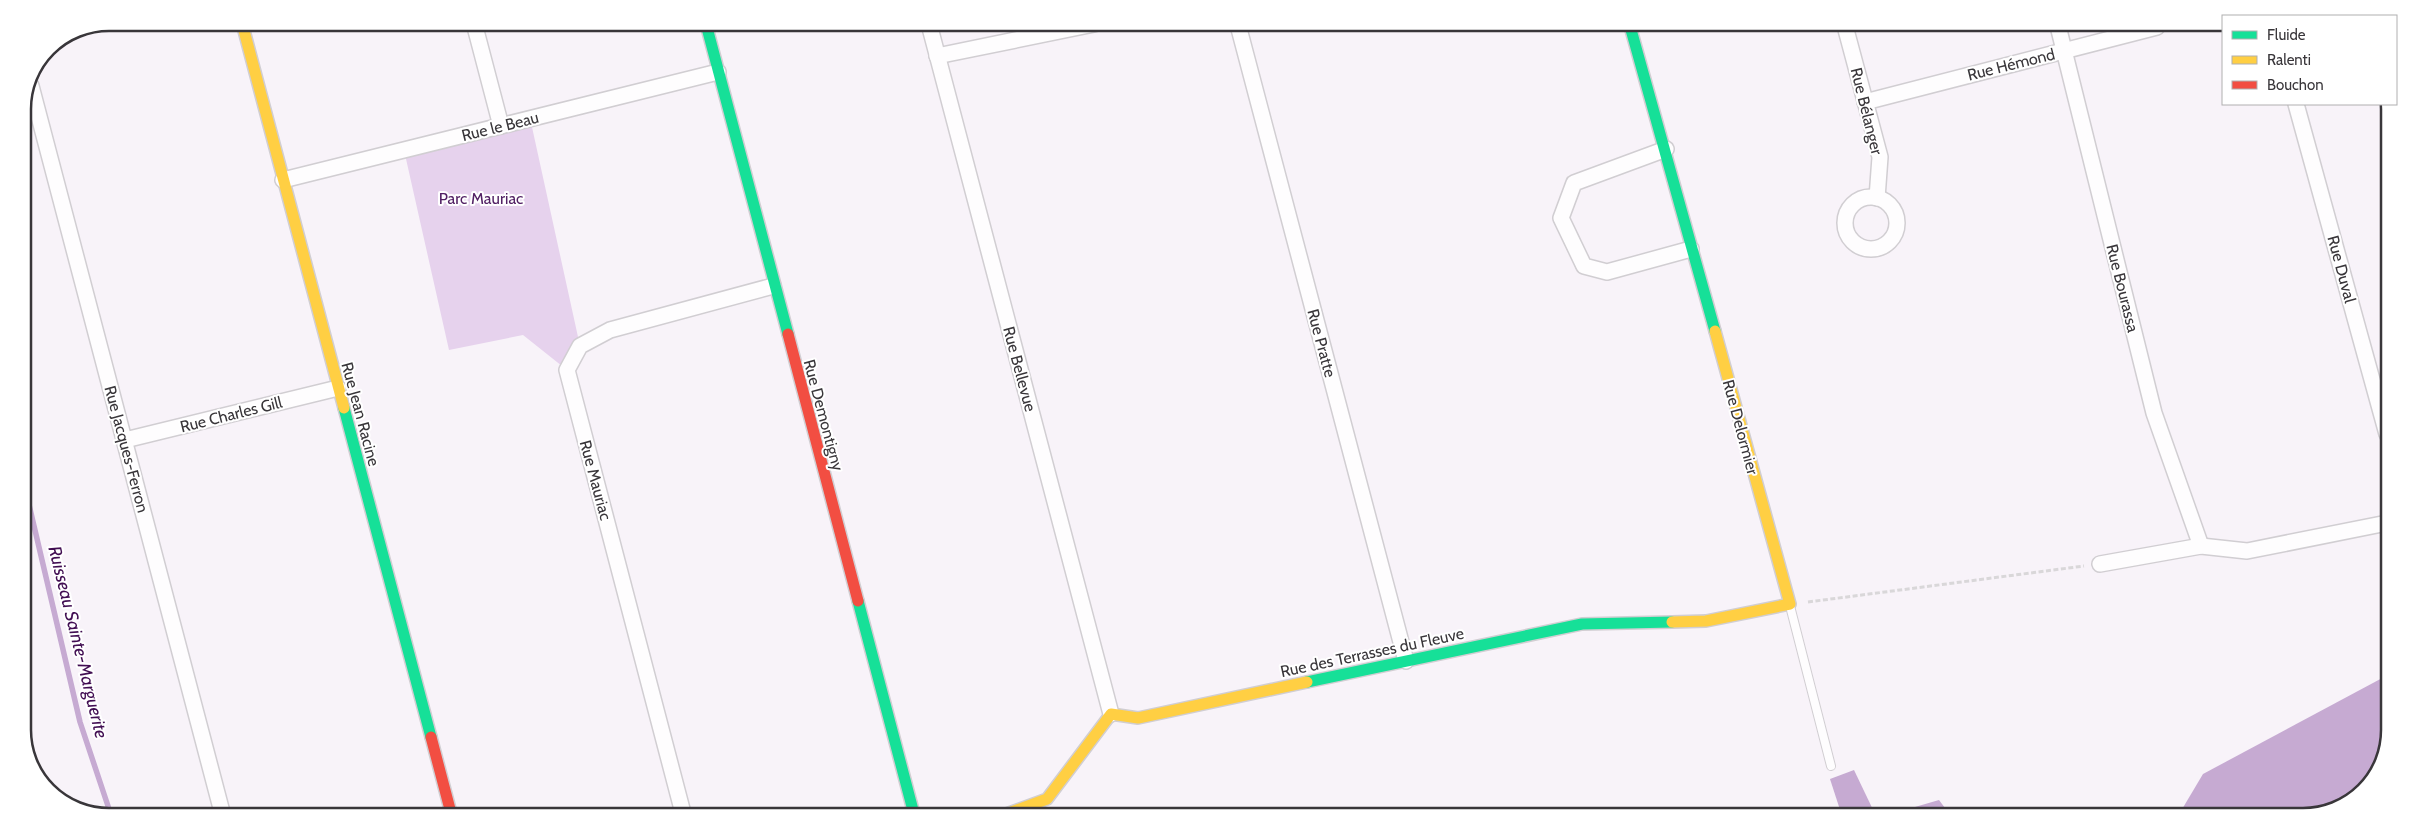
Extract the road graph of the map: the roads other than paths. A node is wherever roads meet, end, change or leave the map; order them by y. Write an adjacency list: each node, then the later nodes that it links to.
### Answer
1 (244, 31): 19 (street, Rue Jean Racine)
2 (476, 31): 17 (street)
3 (708, 31): 13 (street, Rue Demontigny)
4 (931, 31): 12 (street, Rue Bellevue)
5 (1060, 31): 12 (street)
6 (1240, 31): 30 (street, Rue Pratte)
7 (1631, 31): 18 (street, Rue Delormier)
8 (1847, 31): 15 (street, Rue Bélanger)
9 (2059, 31): 11 (street, Rue Bourassa)
10 (2141, 31): 11 (street, Rue Hémond)
11 (2064, 50): 15 (street, Rue Hémond); 27 (street, Rue Bourassa)
12 (937, 56): 31 (street, Rue Bellevue)
13 (718, 72): 17 (street, Rue le Beau); 22 (street, Rue Demontigny)
14 (33, 94): 25 (street, Rue Jacques-Ferron)
15 (1866, 102): 20 (street, Rue Bélanger)
16 (2296, 105): 24 (street, Rue Duval)
17 (501, 126): 19 (street, Rue le Beau)
18 (1666, 149): 21 (street, Rue Delormier); 21 (street)
19 (282, 180): 23 (street, Rue Jean Racine)
20 (1877, 198)
21 (1691, 249): 29 (street, Rue Delormier)
22 (773, 286): 35 (street, Rue Mauriac); 36 (street, Rue Demontigny)
23 (338, 388): 25 (street, Rue Charles Gill); 34 (street, Rue Jean Racine)
24 (2381, 412)
25 (125, 440): 33 (street, Rue Jacques-Ferron)
26 (2381, 524): 27 (street)
27 (2200, 546): 28 (street)
28 (2100, 564)
29 (1790, 604): 30 (street, Rue des Terrasses du Fleuve); 32 (lane)
30 (1406, 661): 31 (street, Rue des Terrasses du Fleuve)
31 (1111, 714): 37 (street)
32 (1831, 766)
33 (221, 808)
34 (450, 808)
35 (683, 808)
36 (912, 808)
37 (1022, 808)

